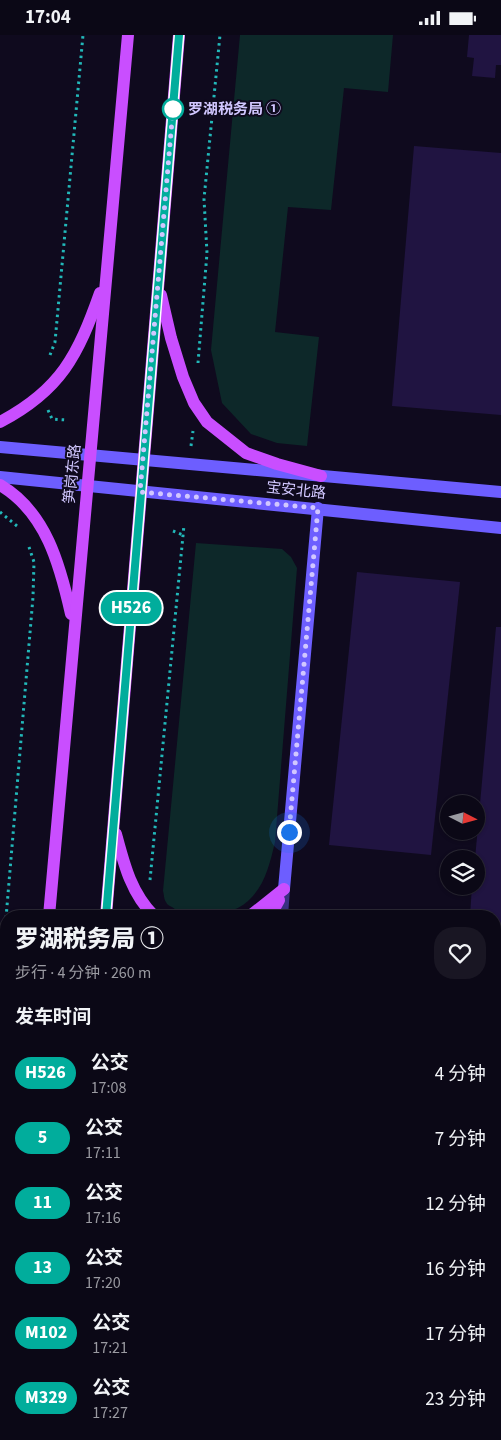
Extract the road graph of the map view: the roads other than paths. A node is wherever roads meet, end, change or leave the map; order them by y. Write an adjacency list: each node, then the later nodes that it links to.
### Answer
1 (128, 35): 3 (main road, 笋岗东路)
2 (180, 35): 4 (main road)
3 (106, 276): 5 (main road); 7 (main road, 笋岗东路)
4 (158, 283): 8 (main road); 9 (main road)
5 (0, 421)
6 (0, 447): 7 (street, 宝安北路)
7 (90, 455): 8 (street, 宝安北路); 12 (main road, 笋岗东路)
8 (144, 459): 9 (street, 宝安北路); 13 (main road)
9 (321, 475): 14 (street, 宝安北路)
10 (0, 477): 12 (street, 宝安北路)
11 (0, 485): 17 (main road)
12 (87, 486): 13 (street, 宝安北路); 17 (main road, 笋岗东路)
13 (140, 492): 15 (street, 宝安北路); 18 (main road)
14 (501, 492)
15 (318, 508): 16 (street, 宝安北路); 19 (street)
16 (501, 528)
17 (74, 627): 20 (main road, 笋岗东路)
18 (114, 824): 21 (main road); 22 (main road)
19 (284, 889): 23 (main road); 24 (main road); 25 (street)
20 (50, 910)
21 (107, 910)
22 (149, 910)
23 (258, 910)
24 (273, 910)
25 (282, 910)

